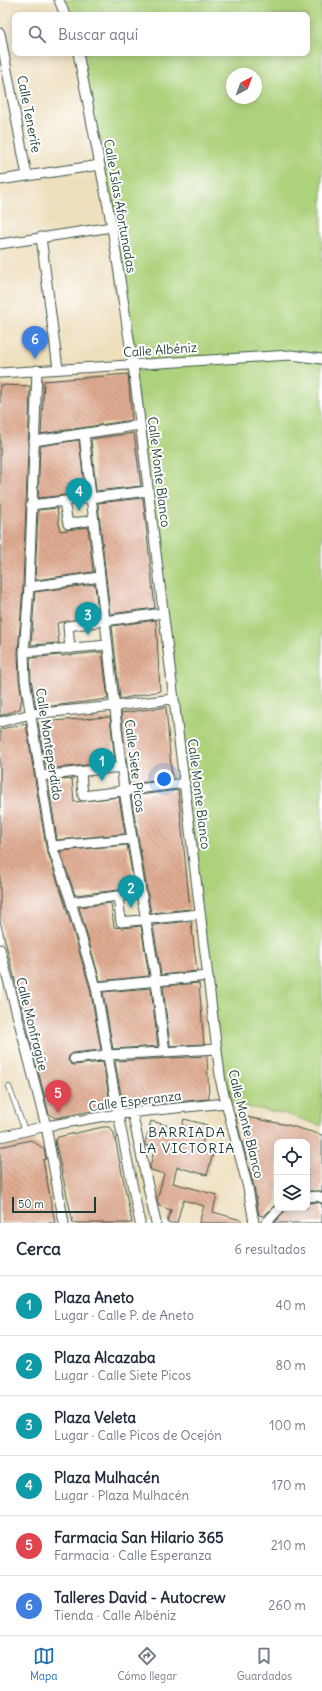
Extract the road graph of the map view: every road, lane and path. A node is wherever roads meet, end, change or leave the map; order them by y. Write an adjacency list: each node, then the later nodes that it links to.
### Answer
1 (59, 0): 2 (street)
2 (64, 12)
3 (0, 33): 6 (street, Calle Tenerife)
4 (79, 56): 5 (street, Calle Islas Afortunadas)
5 (100, 165): 6 (street); 8 (street, Calle Islas Afortunadas)
6 (27, 176): 7 (street)
7 (0, 180)
8 (112, 227): 9 (street); 12 (street, Calle Islas Afortunadas)
9 (41, 237): 10 (street); 13 (street)
10 (0, 244)
11 (322, 359): 12 (street, Calle Albéniz)
12 (133, 364): 13 (street, Calle Albéniz); 16 (street, Calle Monte Blanco)
13 (58, 369): 14 (street, Calle Albéniz)
14 (36, 370): 15 (street, Calle Albéniz); 18 (street, Calle Monteperdido)
15 (0, 374)
16 (140, 425): 17 (street); 19 (street, Calle Monte Blanco)
17 (84, 434): 18 (street); 20 (street, Calle Siete Picos)
18 (34, 441): 22 (street, Calle Monteperdido)
19 (148, 491): 20 (street); 26 (street, Calle Monte Blanco)
20 (92, 497): 21 (street); 23 (street, Calle Siete Picos)
21 (64, 502): 22 (street); 23 (street)
22 (31, 506): 25 (street, Calle Monteperdido)
23 (93, 520): 24 (street, Calle Siete Picos)
24 (100, 577): 25 (street); 27 (street, Calle Siete Picos)
25 (29, 586): 30 (street, Calle Monteperdido)
26 (164, 613): 27 (street); 31 (street, Calle Monte Blanco)
27 (106, 621): 28 (street, Calle Siete Picos); 29 (street)
28 (108, 645): 29 (street); 32 (street, Calle Siete Picos)
29 (70, 649): 30 (street)
30 (24, 652): 33 (street, Calle Monteperdido)
31 (173, 699): 32 (street); 38 (street, Calle Monte Blanco)
32 (115, 706): 33 (street); 35 (street, Calle Siete Picos)
33 (31, 714): 34 (street); 37 (street, Calle Monteperdido)
34 (0, 722)
35 (122, 767): 36 (street); 39 (street, Calle Siete Picos)
36 (81, 772): 37 (street); 39 (street)
37 (41, 776): 41 (street, Calle Monteperdido)
38 (185, 783): 39 (street); 45 (street, Calle Monte Blanco)
39 (124, 790): 40 (street, Calle Siete Picos)
40 (132, 839): 41 (street); 42 (street, Calle Siete Picos)
41 (52, 846): 44 (street, Calle Monteperdido)
42 (141, 894): 43 (street); 46 (street, Calle Siete Picos)
43 (118, 896): 44 (street); 46 (street)
44 (71, 902): 50 (street, Calle Monteperdido)
45 (200, 914): 46 (street); 48 (street, Calle Monte Blanco)
46 (145, 919): 49 (street, Calle Siete Picos)
47 (0, 949): 59 (street, Calle Monfragüe)
48 (208, 976): 49 (street); 51 (street, Calle Monte Blanco)
49 (156, 981): 50 (street); 52 (street, Calle Siete Picos)
50 (96, 987): 53 (street, Calle Monteperdido)
51 (217, 1049): 52 (street); 56 (street, Calle Monte Blanco)
52 (166, 1052): 53 (street)
53 (107, 1055): 54 (street); 58 (street, Calle Monteperdido)
54 (74, 1059)
55 (9, 1087): 60 (lane)
56 (226, 1103): 57 (street, Calle Esperanza); 68 (street, Calle Monte Blanco)
57 (132, 1112): 58 (street, Calle Esperanza); 67 (street)
58 (118, 1114): 59 (street, Calle Esperanza); 66 (street, Calle Monteperdido)
59 (46, 1126): 60 (street, Calle Esperanza); 65 (street, Calle Monfragüe)
60 (25, 1132): 61 (street, Calle Esperanza)
61 (0, 1137)
62 (310, 1197): 63 (street)
63 (322, 1198)
64 (277, 1211): 69 (street)
65 (64, 1223)
66 (140, 1223)
67 (156, 1223)
68 (254, 1223)
69 (266, 1223)

